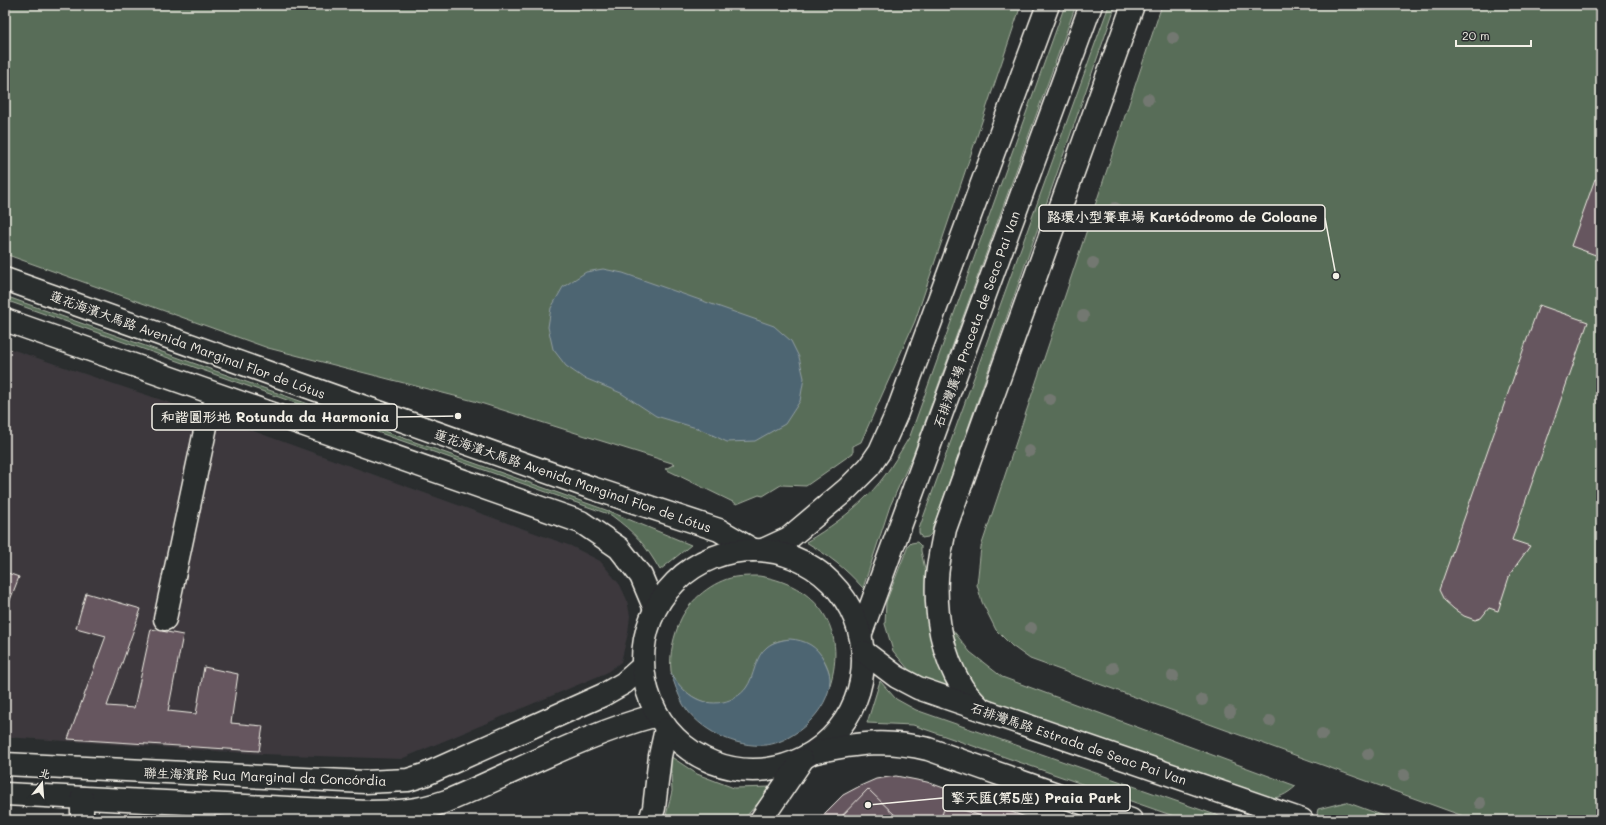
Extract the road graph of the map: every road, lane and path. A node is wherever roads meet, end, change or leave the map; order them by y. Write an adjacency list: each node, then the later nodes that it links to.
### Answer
1 (1048, 5): 9 (street)
2 (1091, 5): 12 (street, 石排灣廣場 Praceta de Seac Pai Van)
3 (1133, 5): 14 (street)
4 (5, 279): 9 (street, 蓮花海濱大馬路 Avenida Marginal Flor de Lótus)
5 (5, 320): 6 (street)
6 (189, 385): 7 (street); 8 (street)
7 (232, 400): 8 (street); 10 (street)
8 (208, 417): 11 (street)
9 (758, 550): 10 (street); 12 (street)
10 (655, 609): 13 (street)
11 (166, 618)
12 (862, 643): 14 (street, 石排灣馬路 Estrada de Seac Pai Van); 16 (street)
13 (642, 667): 15 (street); 17 (street, 聯生海濱路 Rua Marginal da Concórdia)
14 (982, 710): 25 (street, 石排灣馬路 Estrada de Seac Pai Van)
15 (661, 722): 16 (street); 20 (street); 22 (street)
16 (808, 756): 23 (street); 24 (street)
17 (5, 764)
18 (5, 794): 19 (street)
19 (82, 798): 20 (street); 21 (street)
20 (198, 812)
21 (82, 820)
22 (650, 820)
23 (761, 820)
24 (1131, 820)
25 (1302, 820)

